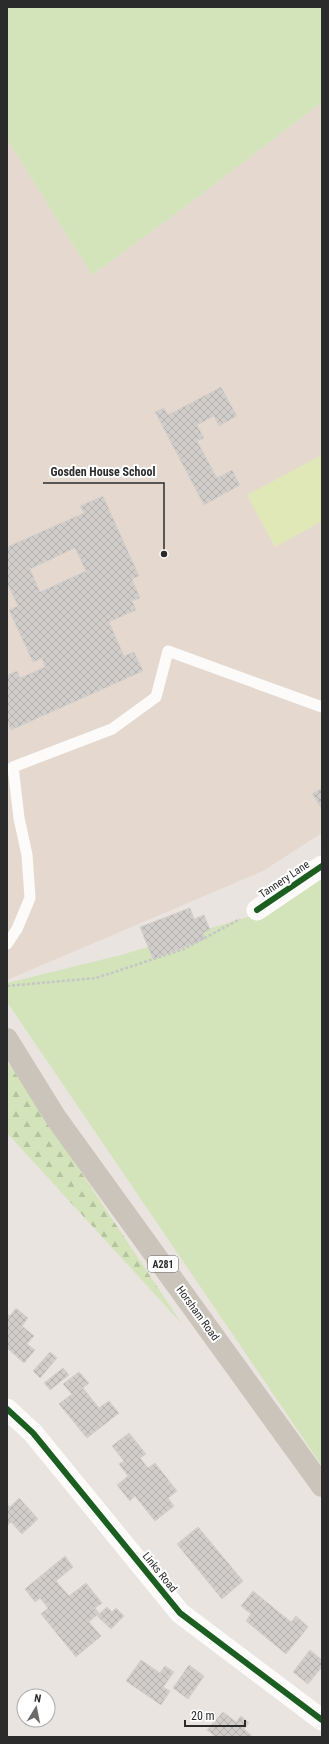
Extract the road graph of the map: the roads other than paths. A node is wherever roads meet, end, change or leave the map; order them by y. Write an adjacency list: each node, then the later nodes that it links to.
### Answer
1 (322, 708): 4 (lane)
2 (322, 866): 3 (street, Tannery Lane)
3 (257, 910)
4 (7, 944)
5 (7, 1039): 7 (main road, Horsham Road / A281)
6 (7, 1410): 8 (street, Links Road)
7 (322, 1486)
8 (322, 1720)

